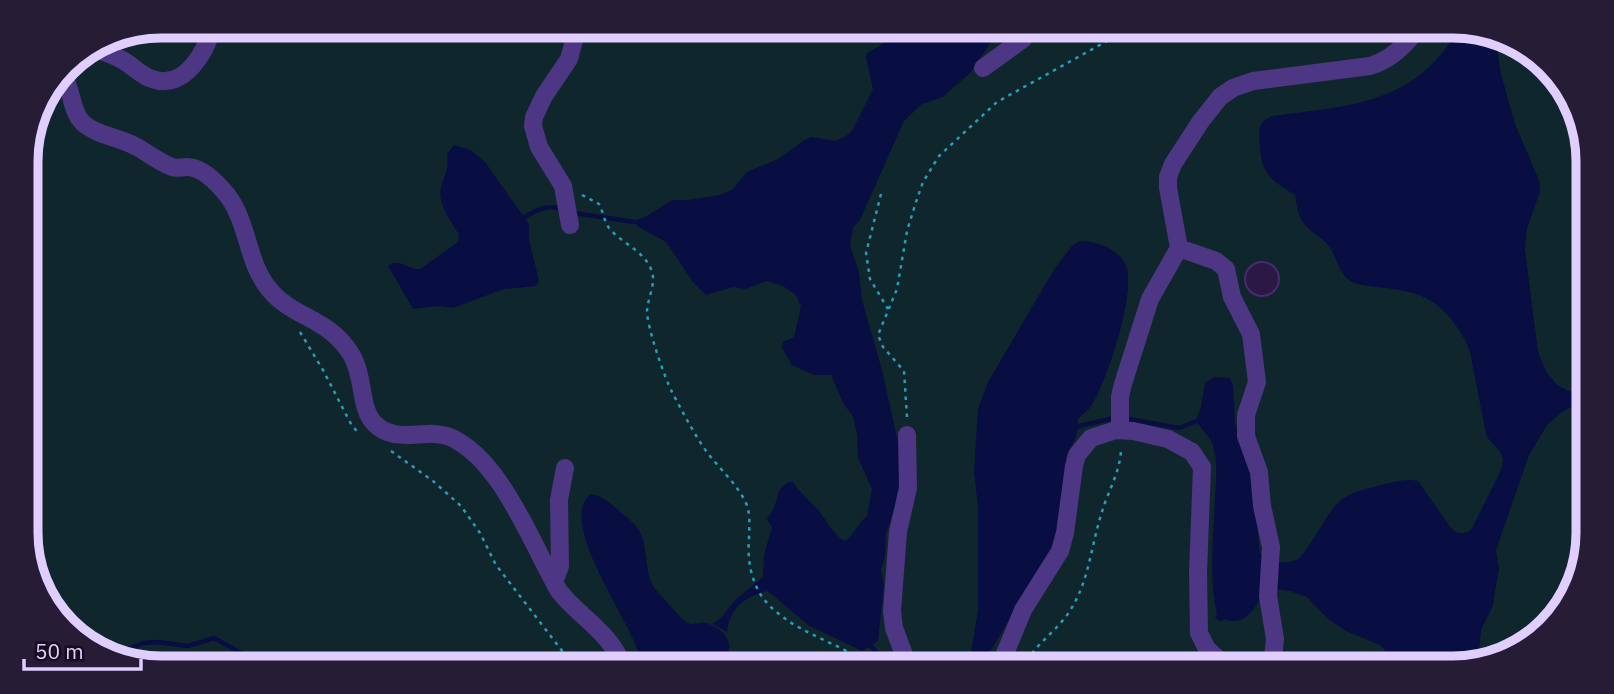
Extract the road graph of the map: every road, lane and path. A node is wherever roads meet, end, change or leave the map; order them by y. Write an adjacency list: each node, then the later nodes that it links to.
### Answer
1 (1023, 38): 7 (lane)
2 (1112, 38): 13 (path)
3 (1410, 38): 12 (lane)
4 (209, 39): 6 (lane)
5 (575, 39): 9 (lane)
6 (105, 53)
7 (983, 68)
8 (67, 83): 20 (lane)
9 (563, 190): 11 (lane); 21 (path)
10 (881, 194): 13 (path)
11 (570, 225)
12 (1178, 248): 15 (lane); 26 (lane)
13 (888, 309): 17 (path)
14 (299, 332): 16 (path)
15 (1120, 421): 23 (lane); 24 (path); 25 (lane)
16 (358, 431)
17 (907, 435): 22 (lane)
18 (390, 451): 27 (path)
19 (565, 468): 20 (lane)
20 (554, 582): 28 (lane)
21 (855, 655)
22 (904, 655)
23 (1004, 655)
24 (1031, 655)
25 (1214, 655)
26 (1273, 655)
27 (564, 656)
28 (618, 656)

